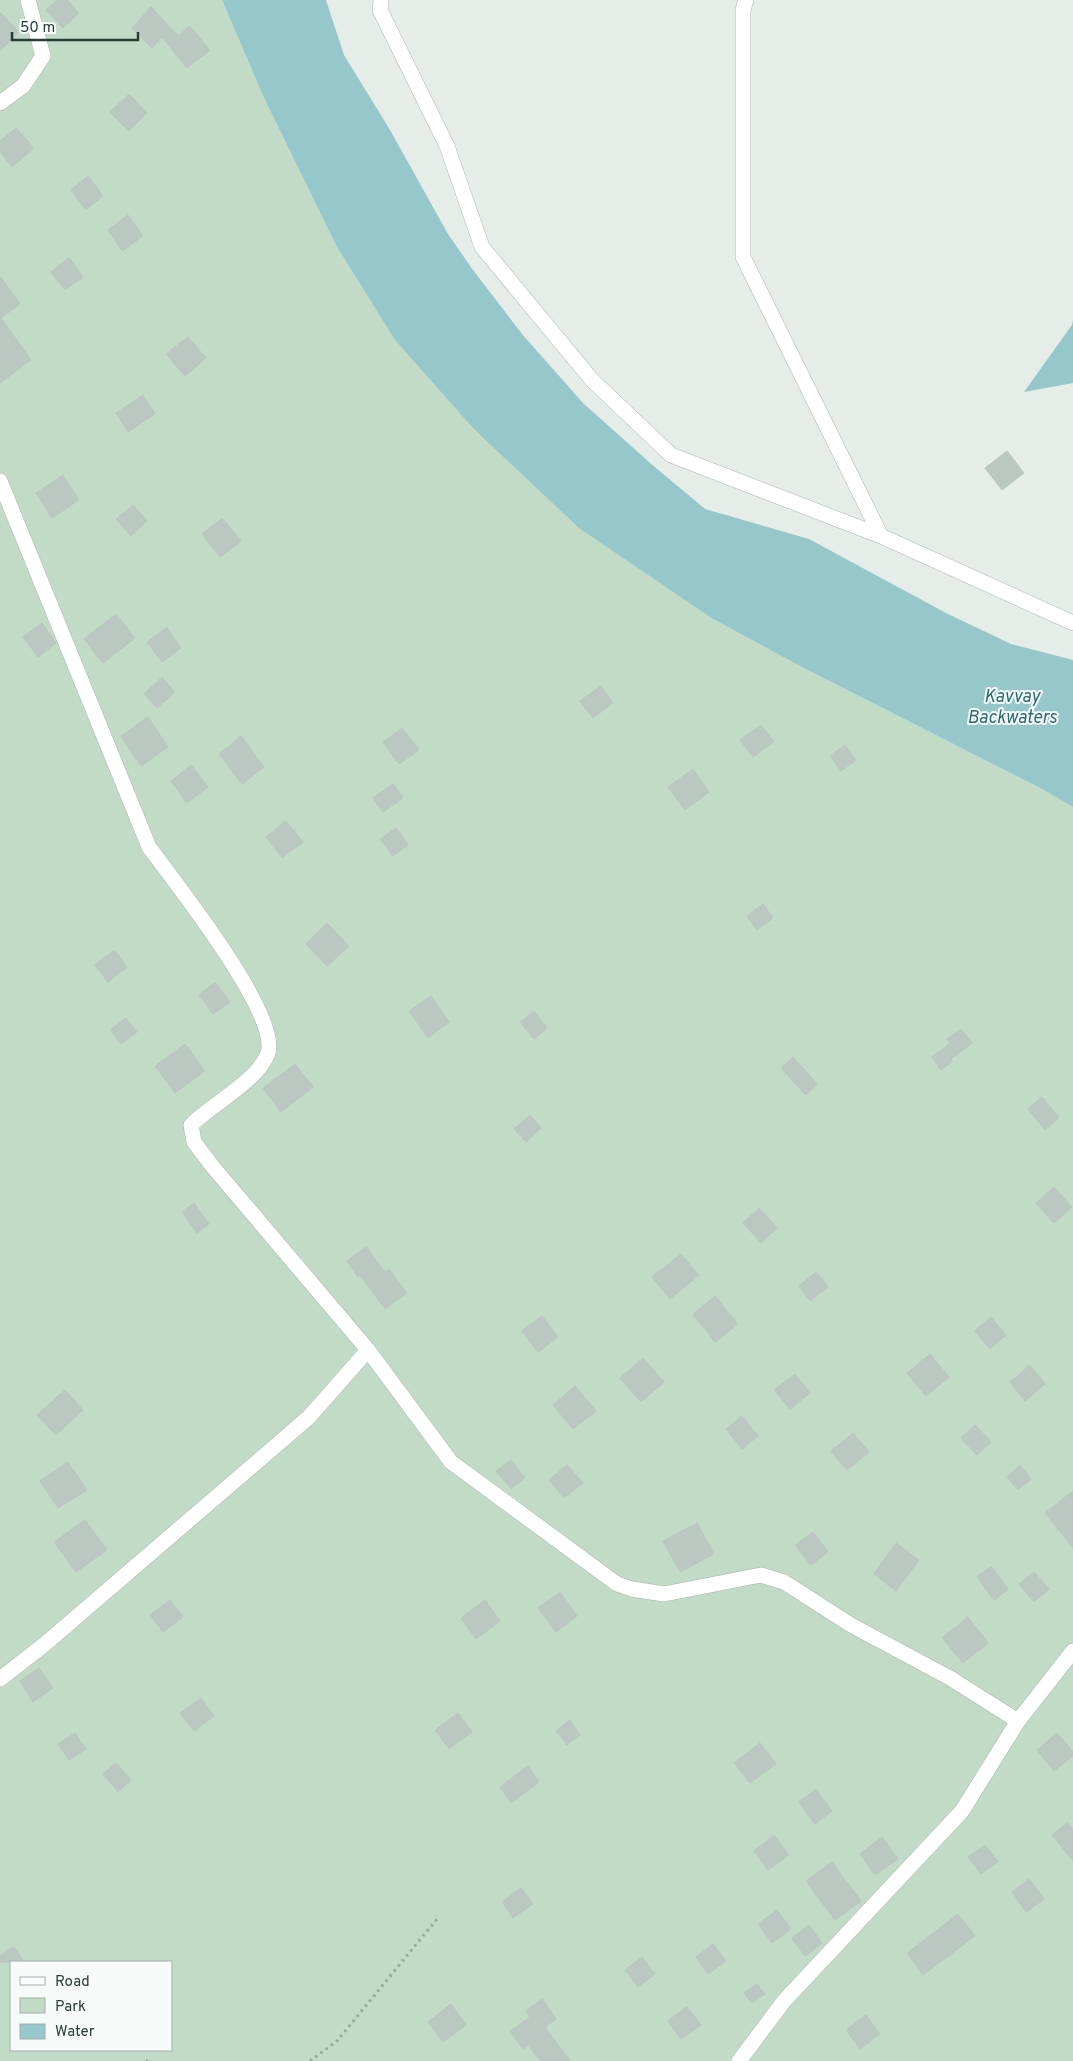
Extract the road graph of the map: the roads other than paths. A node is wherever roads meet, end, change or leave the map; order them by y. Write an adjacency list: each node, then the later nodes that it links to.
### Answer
1 (28, 0): 4 (street)
2 (381, 0): 6 (street)
3 (746, 0): 6 (street)
4 (0, 103)
5 (0, 481): 8 (street)
6 (881, 536): 7 (street)
7 (1073, 623)
8 (368, 1350): 10 (street); 11 (street)
9 (1073, 1650): 11 (street)
10 (0, 1679)
11 (1018, 1722): 12 (street)
12 (739, 2061)

